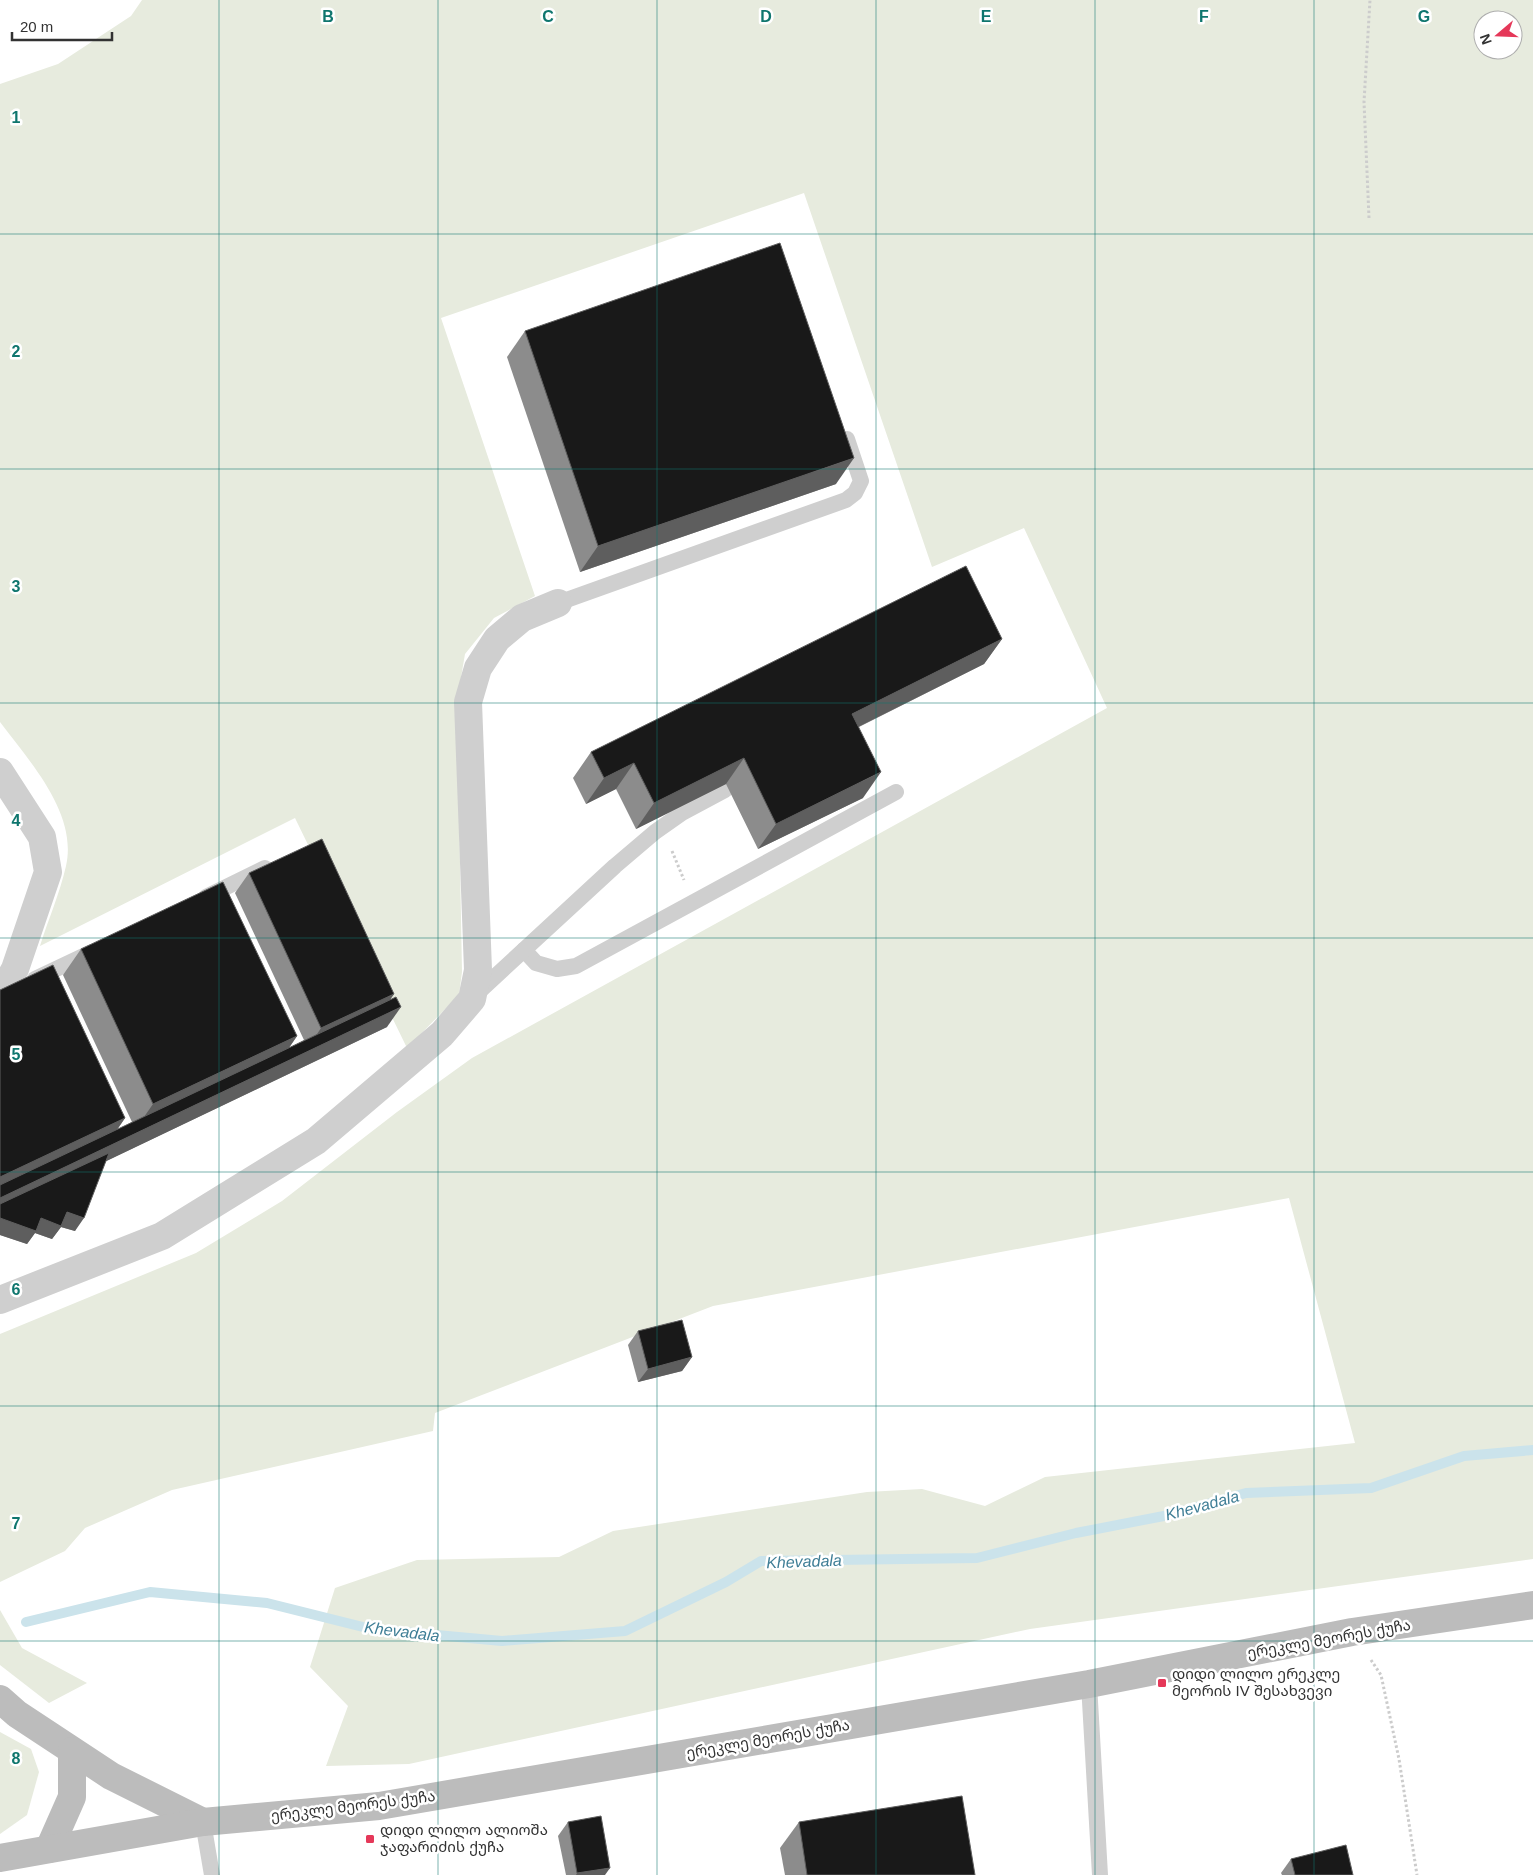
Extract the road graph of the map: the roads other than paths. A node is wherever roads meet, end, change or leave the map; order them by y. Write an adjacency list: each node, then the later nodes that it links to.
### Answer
1 (842, 424): 2 (lane)
2 (558, 603): 11 (street)
3 (2, 777): 10 (street)
4 (725, 790): 9 (lane)
5 (896, 792): 9 (lane)
6 (266, 868): 7 (lane)
7 (195, 902)
8 (107, 944): 10 (lane)
9 (524, 950): 11 (lane)
10 (1, 996)
11 (472, 999): 12 (street)
12 (0, 1300)
13 (1533, 1606): 14 (main road, ერეკლე მეორეს ქუჩა)
14 (1089, 1684): 17 (main road, ერეკლე მეორეს ქუჩა); 21 (lane)
15 (0, 1699): 16 (main road)
16 (72, 1751): 17 (main road); 18 (main road)
17 (203, 1822): 18 (main road, ერეკლე მეორეს ქუჩა); 20 (lane)
18 (48, 1849): 19 (main road, ერეკლე მეორეს ქუჩა)
19 (0, 1858)
20 (212, 1875)
21 (1100, 1875)

